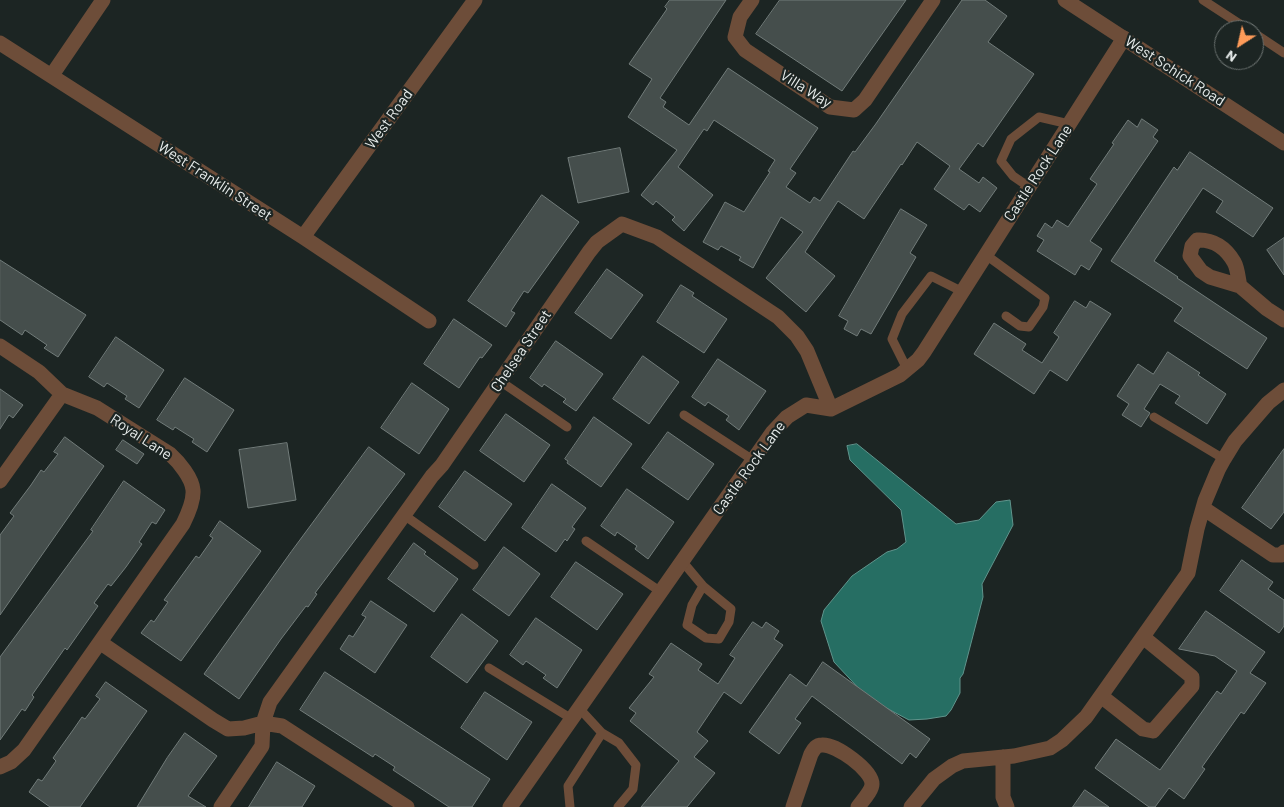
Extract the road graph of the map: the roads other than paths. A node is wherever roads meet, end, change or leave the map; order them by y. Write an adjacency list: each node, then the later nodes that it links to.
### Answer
1 (103, 0): 12 (street)
2 (475, 0): 16 (street, West Road)
3 (752, 0): 4 (street, Villa Way)
4 (933, 0)
5 (1065, 0): 8 (street, West Schick Road)
6 (1203, 0): 7 (lane)
7 (1234, 20)
8 (1124, 38): 13 (street, Castle Rock Lane); 14 (street, West Schick Road)
9 (1264, 40): 11 (lane)
10 (0, 43): 12 (street, West Franklin Street)
11 (1284, 53)
12 (52, 75): 16 (street, West Franklin Street)
13 (1069, 124): 15 (street, Castle Rock Lane); 15 (lane)
14 (1284, 143)
15 (1029, 187): 17 (street, Castle Rock Lane)
16 (303, 237): 22 (street, West Franklin Street)
17 (986, 256): 19 (street, Castle Rock Lane); 20 (lane)
18 (1240, 286): 21 (street)
19 (963, 292): 24 (street, Castle Rock Lane); 24 (lane)
20 (1006, 316)
21 (1284, 320)
22 (429, 321)
23 (0, 346): 27 (street)
24 (907, 369): 28 (street, Castle Rock Lane)
25 (500, 381): 28 (street, Chelsea Street); 31 (lane); 36 (street, Chelsea Street)
26 (1284, 390): 32 (street)
27 (62, 394): 34 (street); 44 (street, Royal Lane)
28 (832, 409): 33 (street, Castle Rock Lane)
29 (684, 415): 33 (lane)
30 (1154, 417): 32 (lane)
31 (567, 427)
32 (1224, 459): 35 (street)
33 (753, 460): 39 (street, Castle Rock Lane)
34 (0, 481)
35 (1202, 508): 38 (street); 43 (street)
36 (404, 515): 40 (lane); 48 (street, Chelsea Street)
37 (586, 542): 42 (lane)
38 (1284, 552)
39 (682, 561): 41 (lane); 42 (street, Castle Rock Lane)
40 (474, 565)
41 (704, 586): 41 (lane)
42 (661, 592): 47 (street, Castle Rock Lane)
43 (1143, 637): 46 (street); 46 (street)
44 (100, 643): 48 (street); 51 (street, Royal Lane)
45 (489, 668): 47 (lane)
46 (1101, 696): 50 (street)
47 (576, 714): 49 (lane); 54 (street, Castle Rock Lane)
48 (263, 723): 52 (street); 53 (street)
49 (602, 733): 55 (lane); 56 (lane)
50 (1003, 757): 59 (street); 60 (street)
51 (0, 767)
52 (221, 807)
53 (407, 807)
54 (510, 807)
55 (570, 807)
56 (618, 807)
57 (793, 807): 58 (street)
58 (858, 807)
59 (911, 807)
60 (1007, 807)

